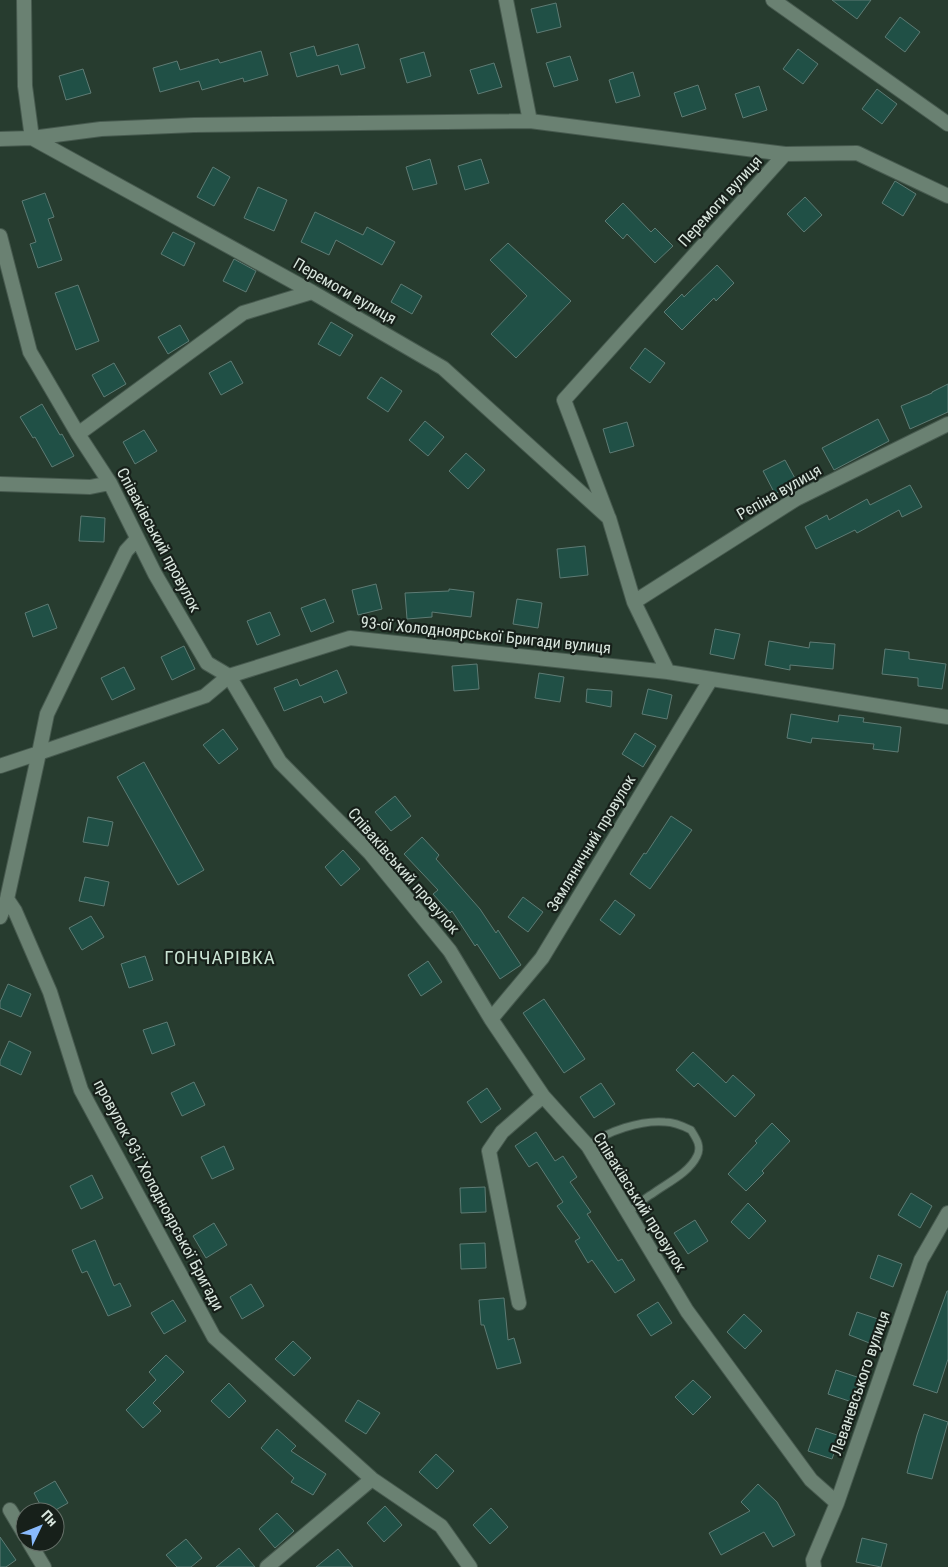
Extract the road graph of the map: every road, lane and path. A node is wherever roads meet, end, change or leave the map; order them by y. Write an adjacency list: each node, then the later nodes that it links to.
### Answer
1 (506, 0): 4 (street)
2 (773, 0): 5 (street)
3 (21, 1): 6 (street)
4 (530, 121): 6 (street); 8 (street)
5 (948, 124)
6 (32, 138): 7 (street); 11 (street, Перемоги вулиця)
7 (0, 139)
8 (785, 154): 9 (street); 16 (street, Перемоги вулиця)
9 (948, 196)
10 (0, 236): 13 (street, Співаківський провулок)
11 (312, 292): 13 (street); 16 (street, Перемоги вулиця)
12 (948, 424): 18 (street, Рєпіна вулиця)
13 (78, 434): 14 (street, Співаківський провулок)
14 (110, 483): 15 (street); 17 (street, Співаківський провулок)
15 (0, 484)
16 (609, 518): 18 (street, Перемоги вулиця)
17 (137, 539): 20 (street, Співаківський провулок); 23 (street)
18 (634, 602): 19 (street, Перемоги вулиця)
19 (668, 672): 20 (street, 93-ої Холодноярської Бригади вулиця); 21 (street, 93-ої Холодноярської Бригади вулиця)
20 (229, 676): 23 (street, 93-ої Холодноярської Бригади вулиця); 27 (street, Співаківський провулок)
21 (711, 679): 22 (street, 93-ої Холодноярської Бригади вулиця); 27 (street, Земляничний провулок)
22 (948, 717)
23 (39, 753): 24 (street, 93-ої Холодноярської Бригади вулиця); 25 (street)
24 (0, 766)
25 (7, 899): 26 (street); 33 (street, провулок 93-ї Холодноярської Бригади)
26 (0, 917)
27 (490, 1019): 28 (street, Співаківський провулок)
28 (543, 1096): 29 (street, Співаківський провулок); 32 (street)
29 (588, 1146): 31 (street, Співаківський провулок); 31 (lane)
30 (948, 1213): 34 (street, Леваневського вулиця)
31 (627, 1214): 34 (street, Співаківський провулок)
32 (519, 1303)
33 (372, 1479): 40 (street); 41 (street, провулок 93-ї Холодноярської Бригади)
34 (837, 1503): 38 (street, Леваневського вулиця)
35 (10, 1510): 36 (street)
36 (15, 1518)
37 (35, 1552): 39 (street)
38 (810, 1565)
39 (44, 1567)
40 (267, 1567)
41 (470, 1567)

